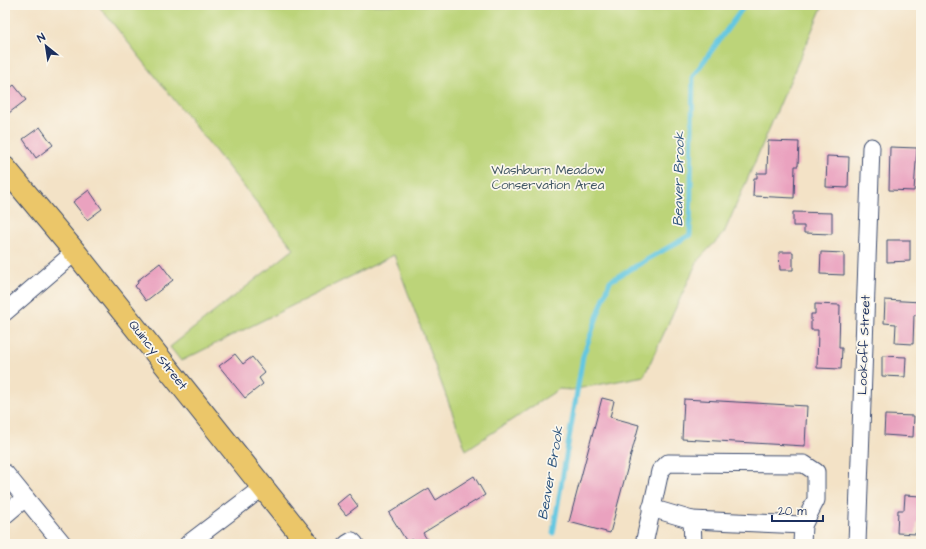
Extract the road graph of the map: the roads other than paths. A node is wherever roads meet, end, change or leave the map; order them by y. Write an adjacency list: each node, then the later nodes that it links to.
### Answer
1 (871, 147): 20 (street, Lookoff Street)
2 (5, 168): 3 (main road, Quincy Street)
3 (75, 252): 4 (street); 6 (main road, Quincy Street)
4 (5, 312)
5 (6, 475): 7 (street)
6 (262, 487): 13 (street); 14 (main road, Quincy Street)
7 (26, 498): 9 (street); 12 (street)
8 (652, 508): 10 (street); 11 (street); 17 (street)
9 (5, 515)
10 (692, 520): 11 (street); 18 (street)
11 (803, 525): 19 (street)
12 (63, 544)
13 (188, 544)
14 (308, 544)
15 (347, 544): 16 (street)
16 (355, 544)
17 (644, 544)
18 (693, 544)
19 (802, 544)
20 (857, 544)

